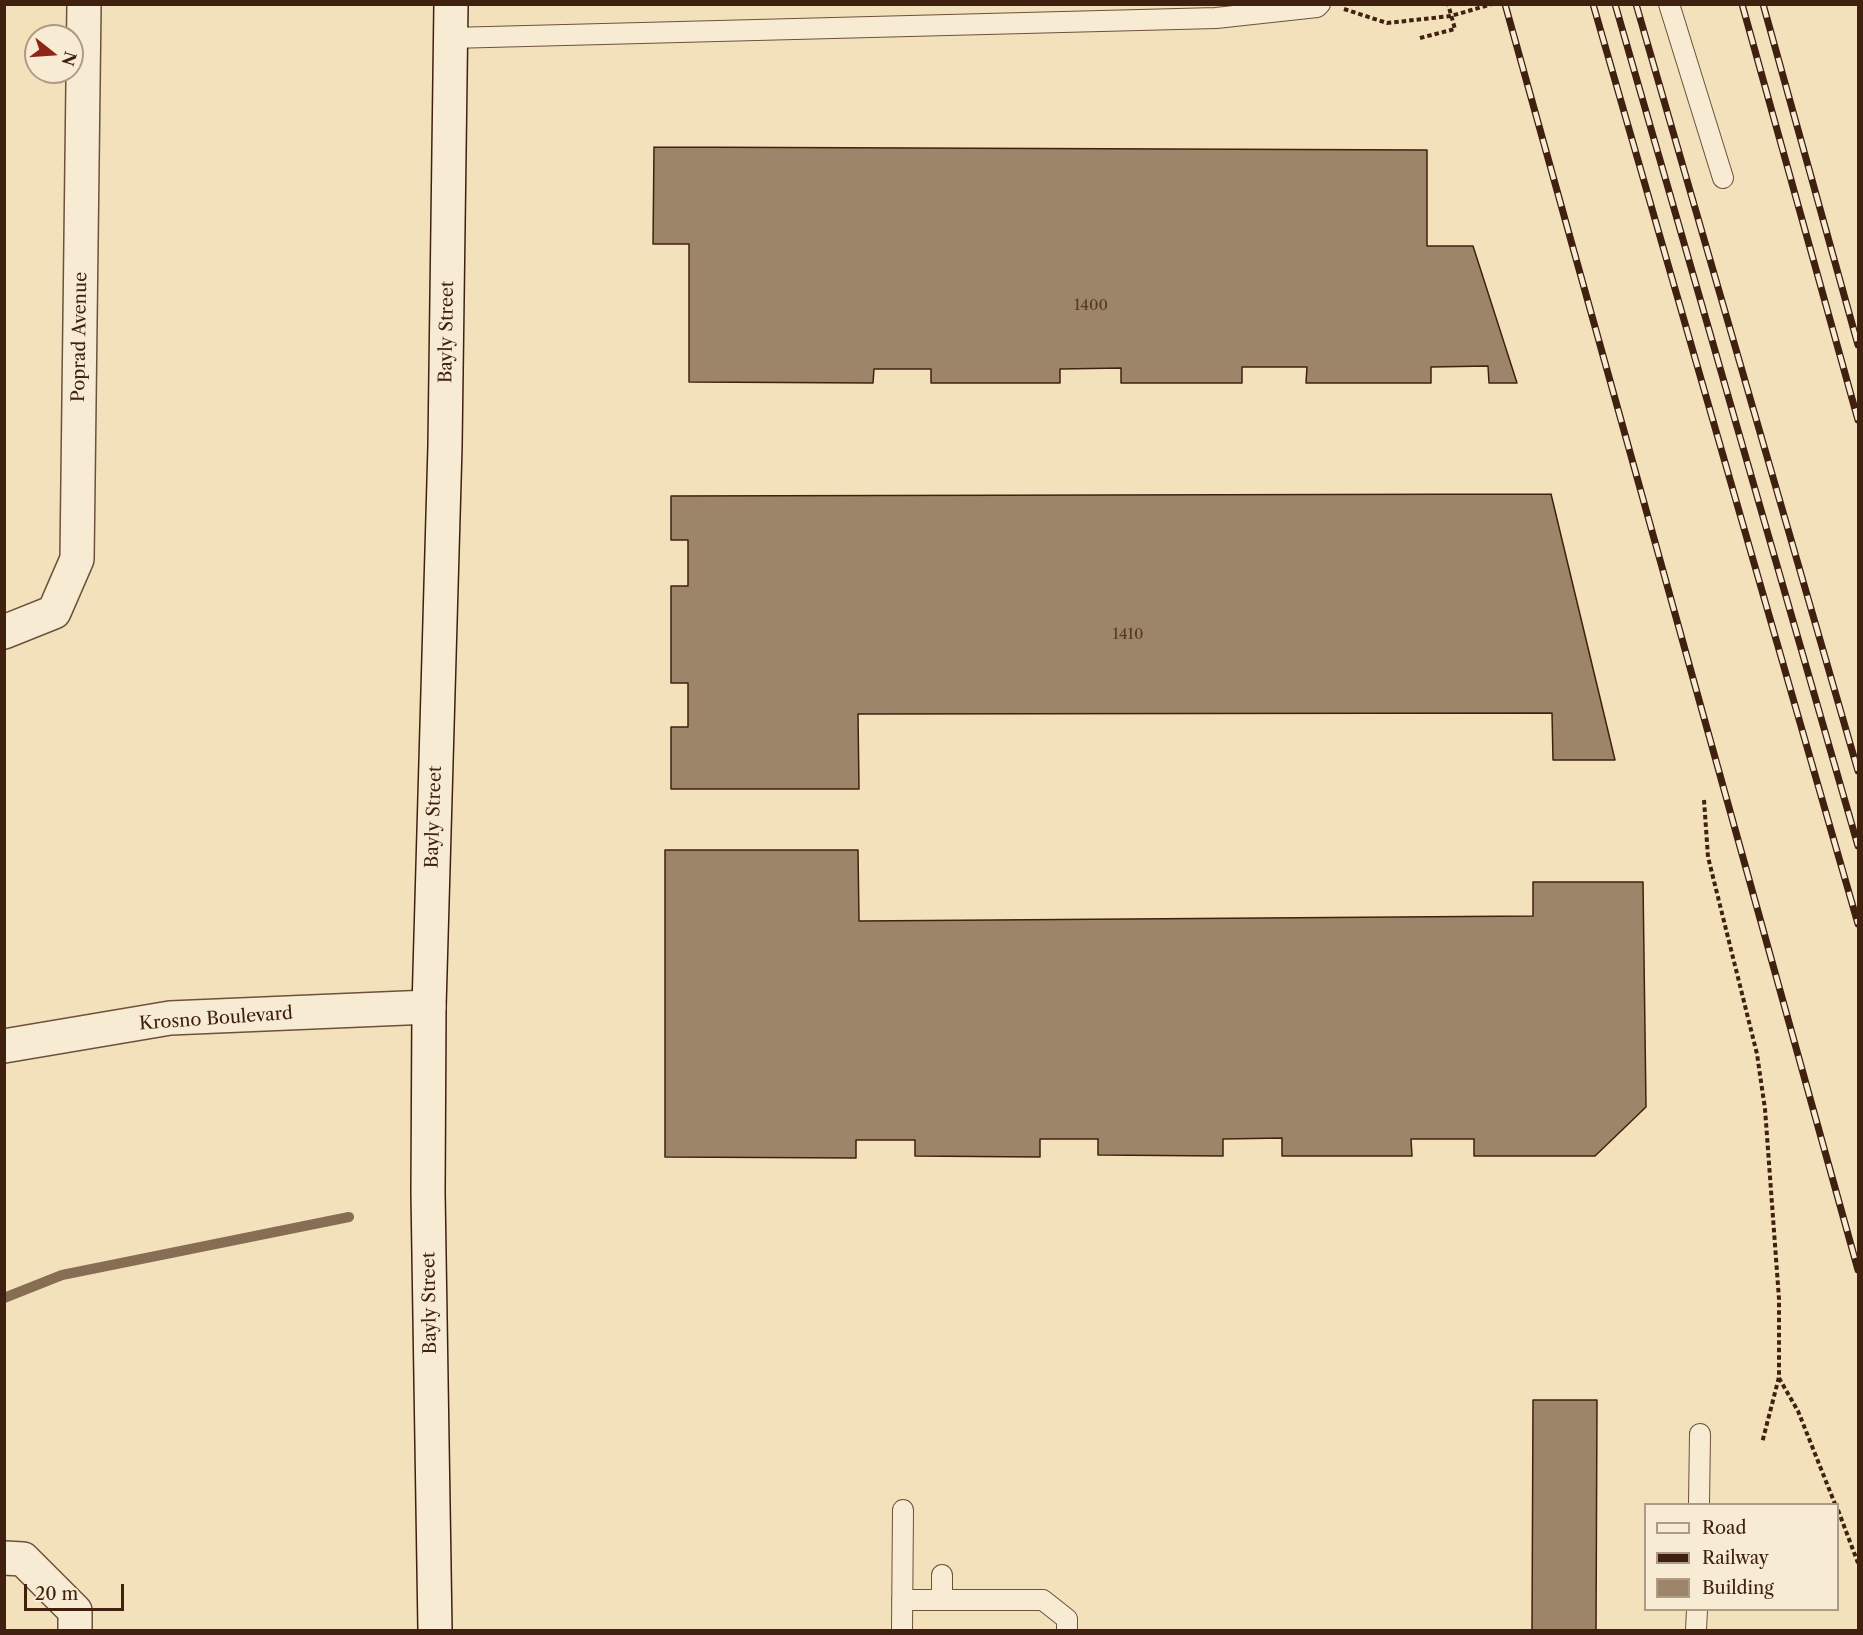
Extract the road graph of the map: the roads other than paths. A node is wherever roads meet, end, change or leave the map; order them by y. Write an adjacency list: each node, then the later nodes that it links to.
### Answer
1 (84, 4): 7 (main road, Poprad Avenue)
2 (451, 4): 5 (main road, Bayly Street)
3 (1669, 4): 6 (lane)
4 (1330, 6): 5 (lane)
5 (450, 38): 8 (main road, Bayly Street)
6 (1723, 178)
7 (4, 632)
8 (429, 1007): 9 (main road, Krosno Boulevard); 19 (main road, Bayly Street)
9 (4, 1046)
10 (1700, 1434): 11 (lane)
11 (1699, 1503)
12 (903, 1510): 15 (lane)
13 (4, 1558): 18 (main road)
14 (942, 1575): 16 (lane)
15 (902, 1600): 16 (lane); 20 (lane)
16 (942, 1600): 21 (lane)
17 (1696, 1611): 22 (lane)
18 (75, 1630)
19 (435, 1630)
20 (902, 1630)
21 (1067, 1630)
22 (1696, 1630)

